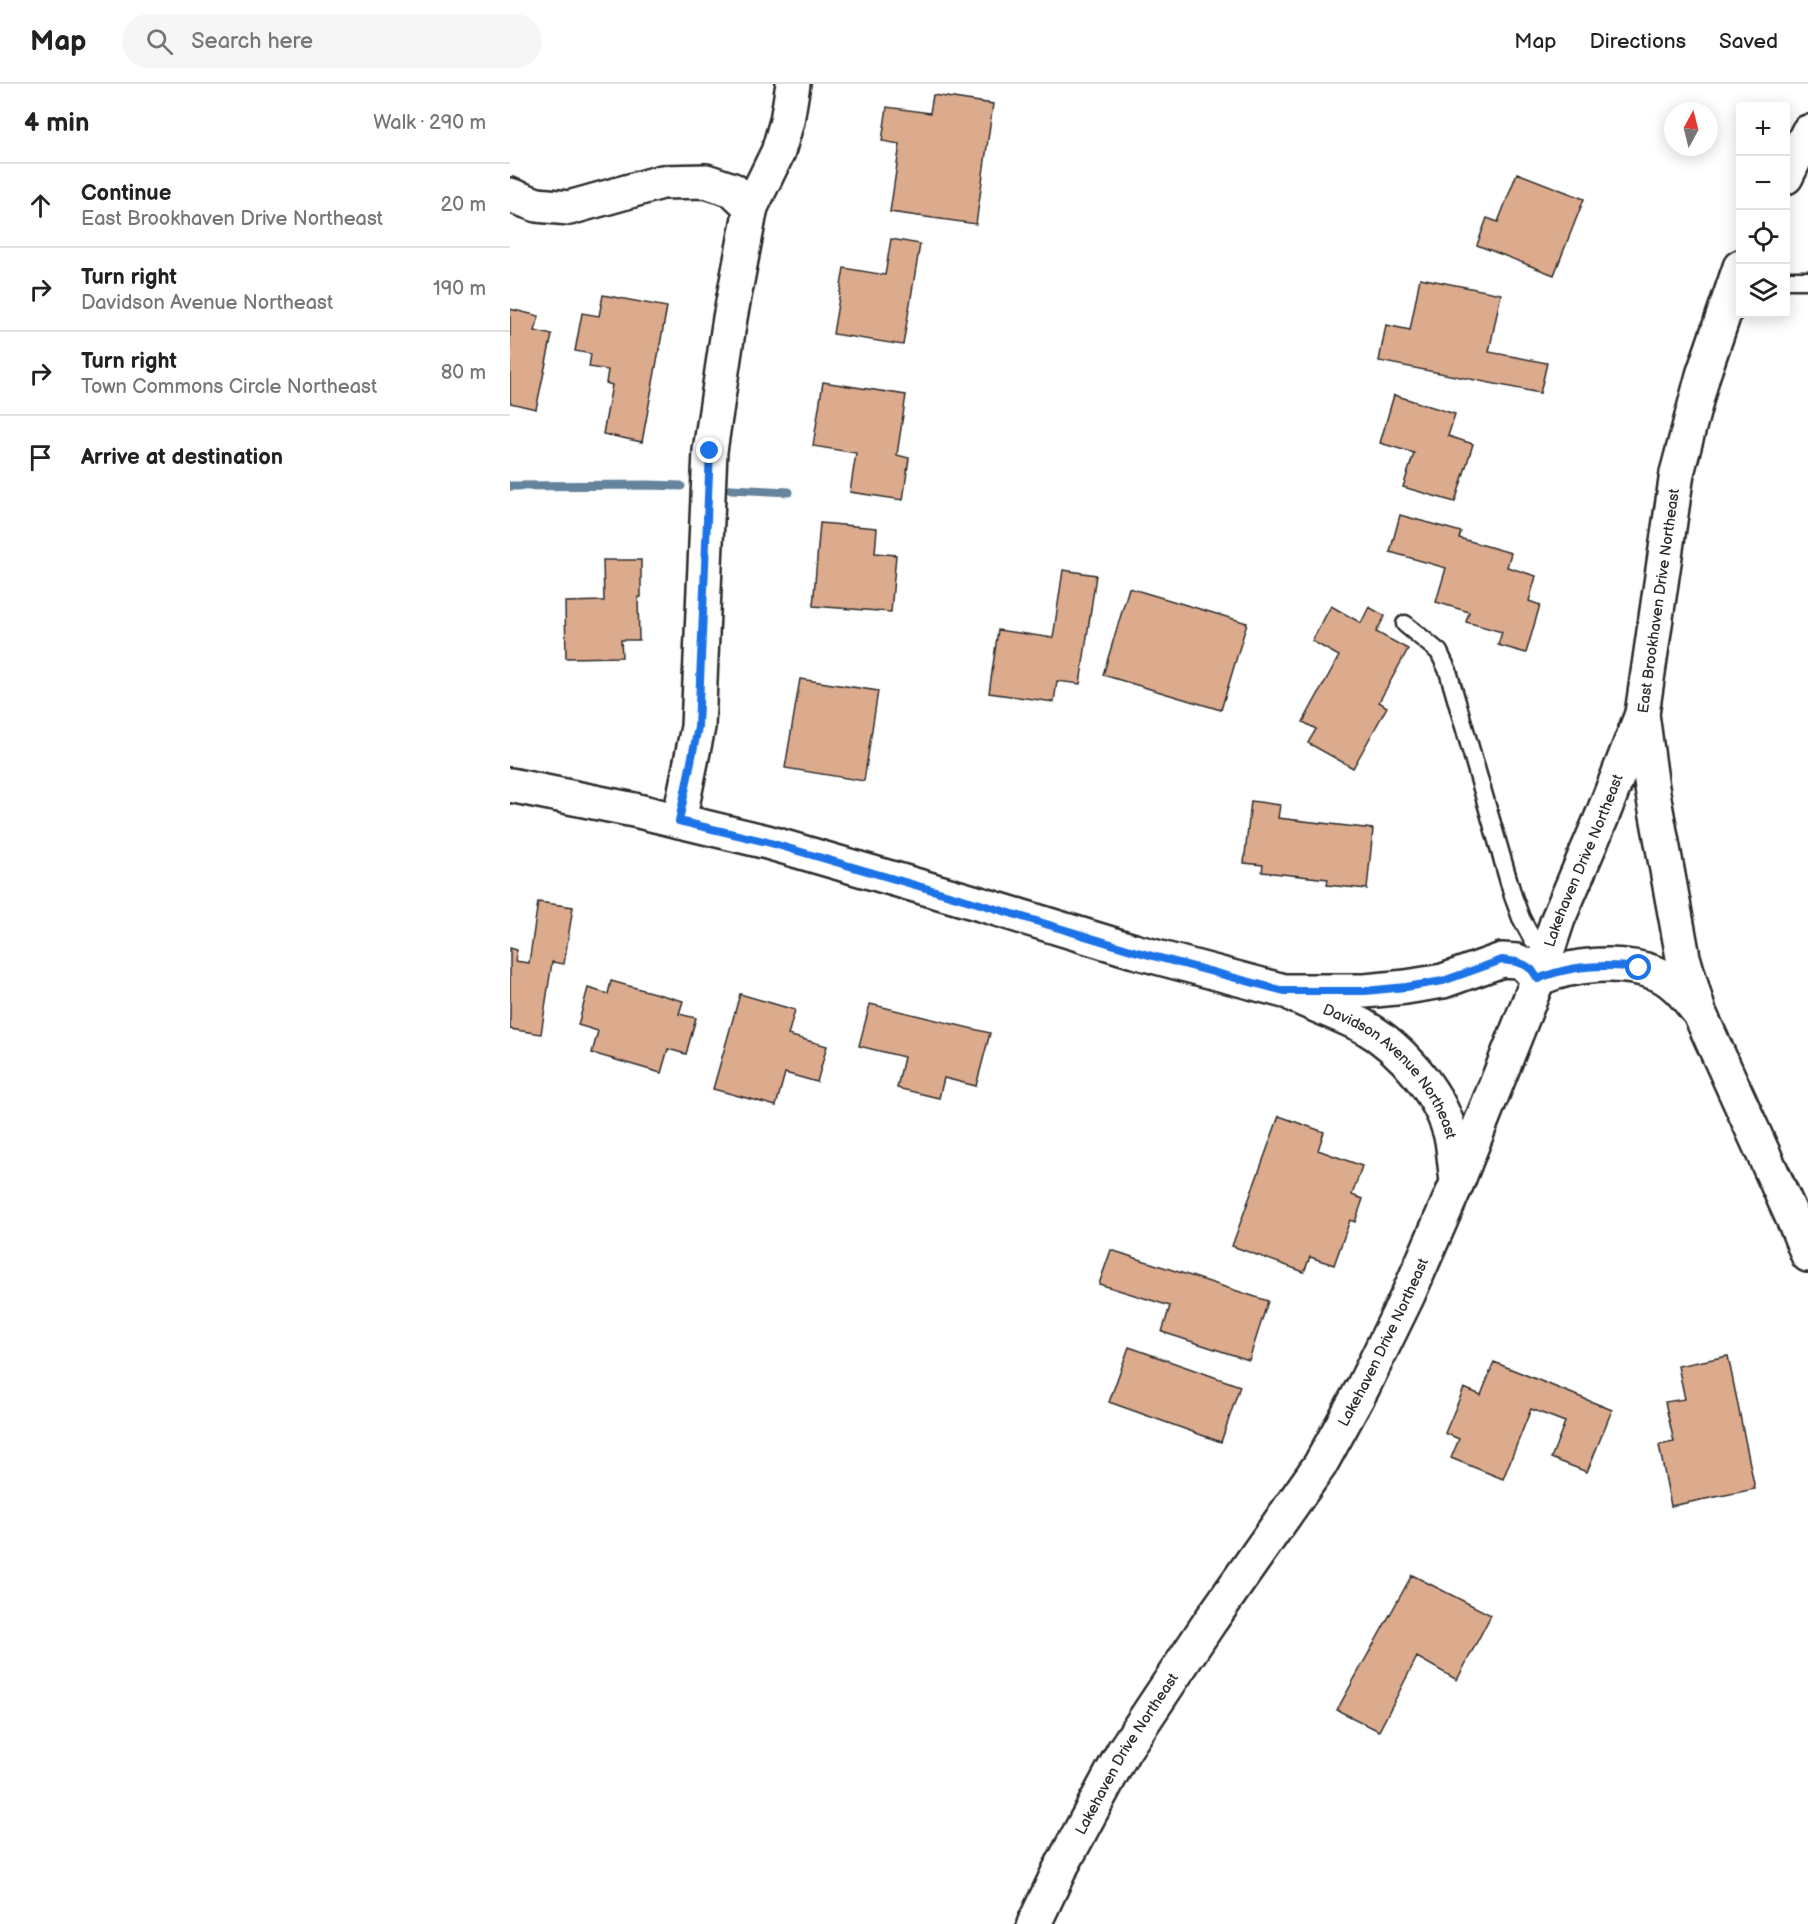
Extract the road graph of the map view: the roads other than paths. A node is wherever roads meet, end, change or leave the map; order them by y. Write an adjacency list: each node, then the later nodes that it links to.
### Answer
1 (793, 84): 5 (street)
2 (1808, 132): 3 (street)
3 (1790, 167)
4 (510, 195): 5 (street)
5 (751, 207): 12 (street)
6 (1790, 280): 7 (lane)
7 (1808, 280)
8 (1736, 281): 10 (street, East Brookhaven Drive Northeast)
9 (1404, 624): 14 (lane)
10 (1642, 714): 13 (street, Lakehaven Drive Northeast); 18 (street, East Brookhaven Drive Northeast)
11 (510, 785): 12 (street, Davidson Avenue Northeast)
12 (679, 821): 17 (street, Davidson Avenue Northeast)
13 (1558, 919): 14 (street, Davidson Avenue Northeast); 16 (street, Lakehaven Drive Northeast)
14 (1533, 940): 15 (street, Davidson Avenue Northeast)
15 (1502, 960): 16 (street); 17 (street, Davidson Avenue Northeast)
16 (1538, 979): 18 (street, East Brookhaven Drive Northeast); 19 (street, Lakehaven Drive Northeast)
17 (1284, 991): 19 (street, Davidson Avenue Northeast)
18 (1699, 1012): 20 (street, East Brookhaven Drive Northeast)
19 (1457, 1183): 21 (street, Lakehaven Drive Northeast)
20 (1808, 1255)
21 (1034, 1924)

